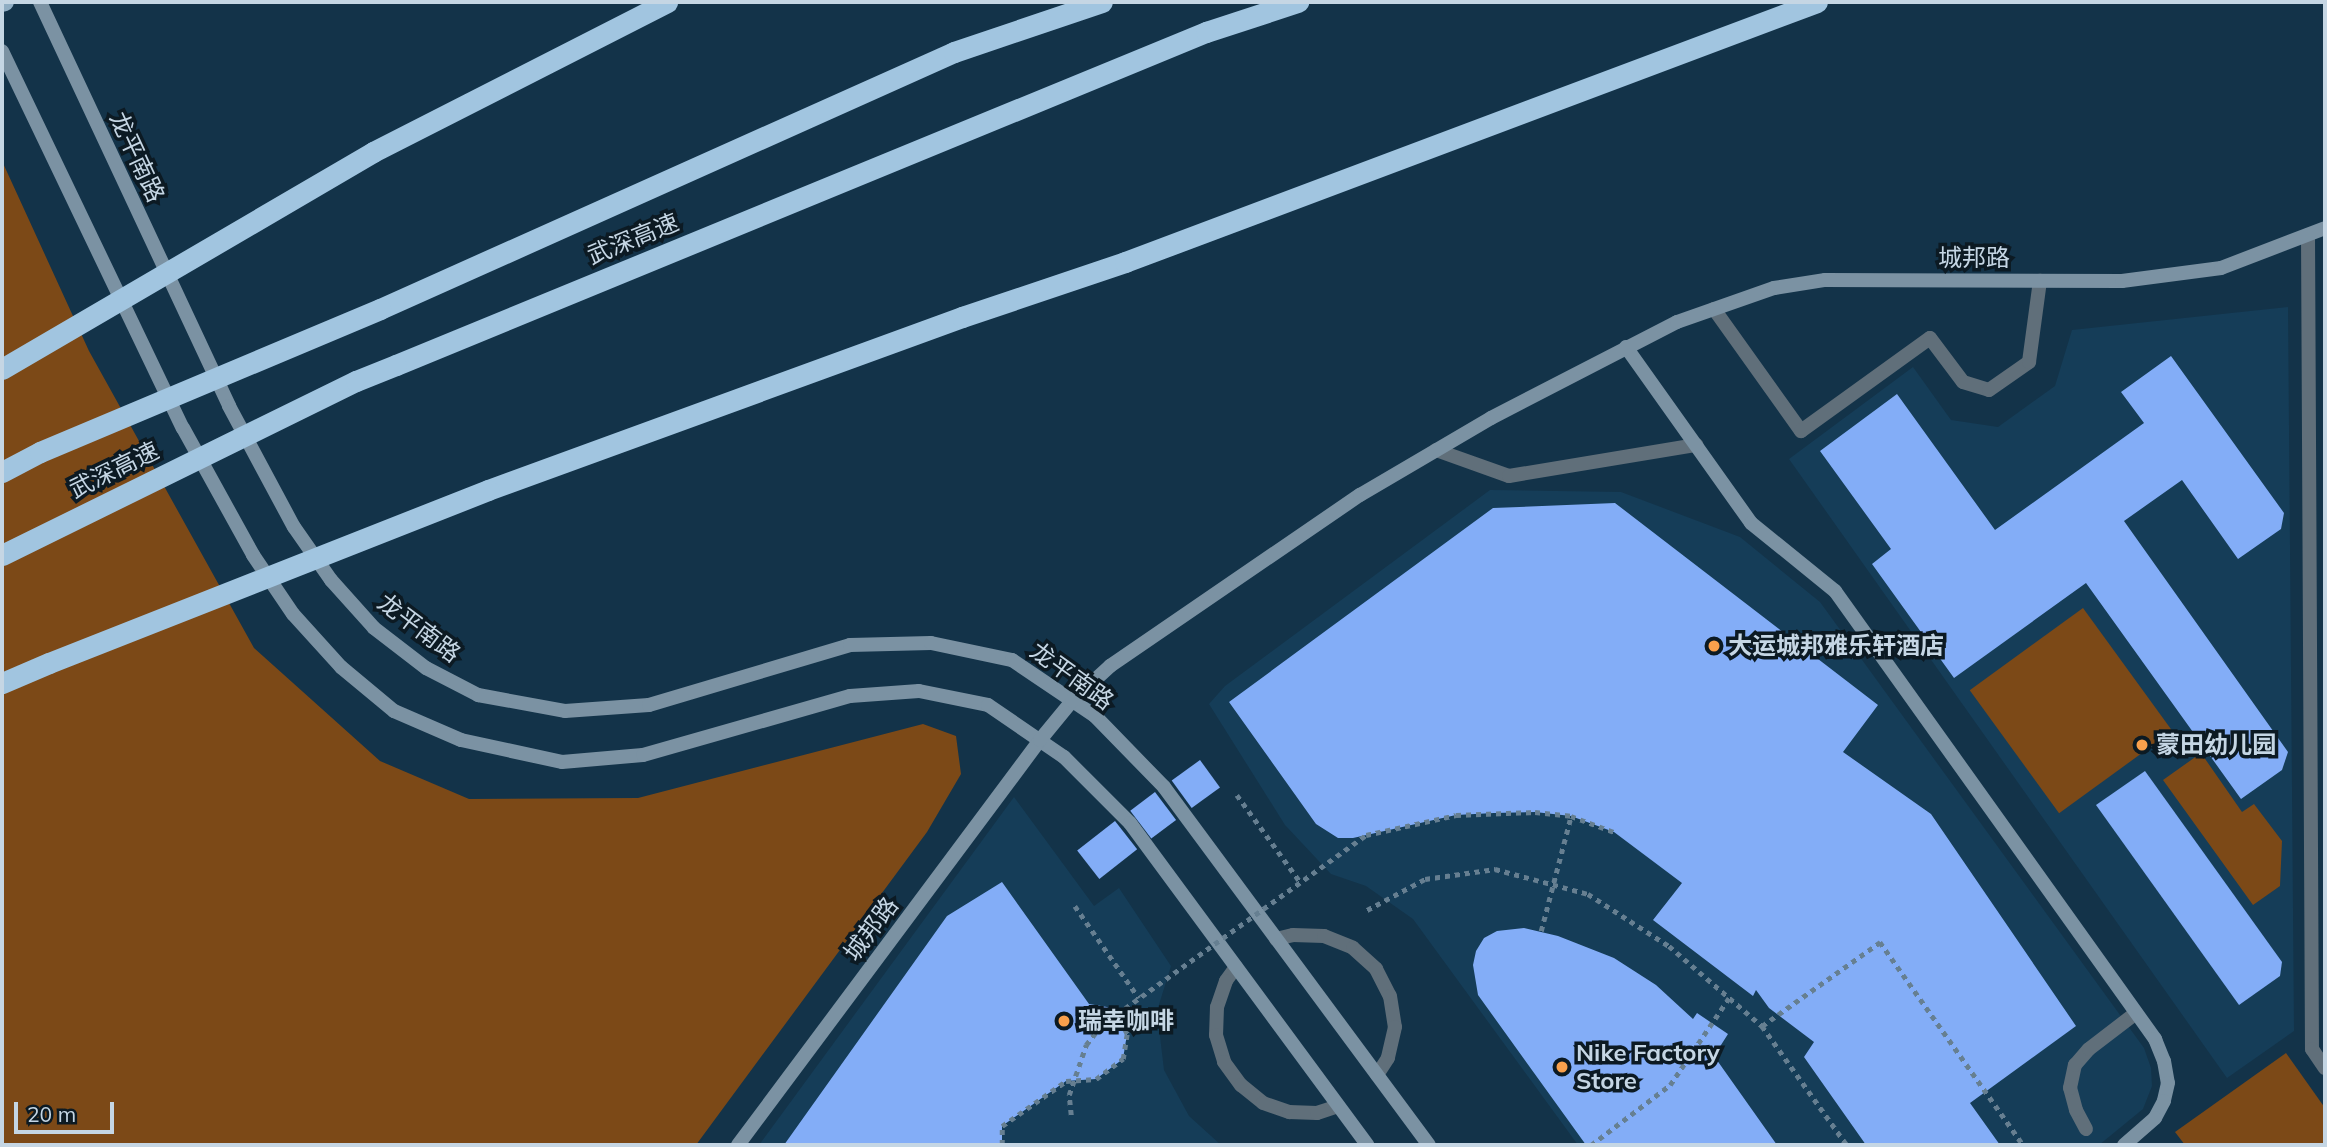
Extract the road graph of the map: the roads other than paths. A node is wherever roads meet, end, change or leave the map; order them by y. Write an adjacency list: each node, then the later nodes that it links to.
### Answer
1 (40, 2): 18 (main road, 龙平南路)
2 (667, 2): 12 (highway, bridge)
3 (1102, 2): 15 (highway, 武深高速, bridge)
4 (1298, 2): 16 (highway, 武深高速, bridge)
5 (1817, 2): 17 (highway, bridge)
6 (2, 51): 19 (main road)
7 (2325, 228): 8 (main road, 城邦路)
8 (2308, 235): 9 (main road, 城邦路); 21 (street)
9 (2040, 281): 10 (main road, 城邦路); 10 (street)
10 (1714, 309): 11 (main road, 城邦路)
11 (1626, 347): 13 (main road); 14 (main road, 城邦路)
12 (2, 369)
13 (1696, 445): 14 (street); 24 (main road)
14 (1436, 450): 18 (main road, 城邦路)
15 (2, 472)
16 (2, 555)
17 (2, 683)
18 (1072, 701): 19 (main road, 城邦路); 22 (main road, 龙平南路)
19 (1040, 740): 23 (main road); 29 (main road, 城邦路)
20 (2325, 774): 21 (street)
21 (2311, 784): 25 (street)
22 (1276, 939): 26 (main road, 龙平南路); 26 (street)
23 (1236, 967): 27 (main road); 27 (street)
24 (2136, 1013): 28 (street); 32 (main road)
25 (2325, 1068)
26 (1377, 1075): 31 (main road)
27 (1338, 1106): 30 (main road)
28 (2086, 1129)
29 (738, 1145)
30 (1367, 1145)
31 (1429, 1145)
32 (2124, 1145)

